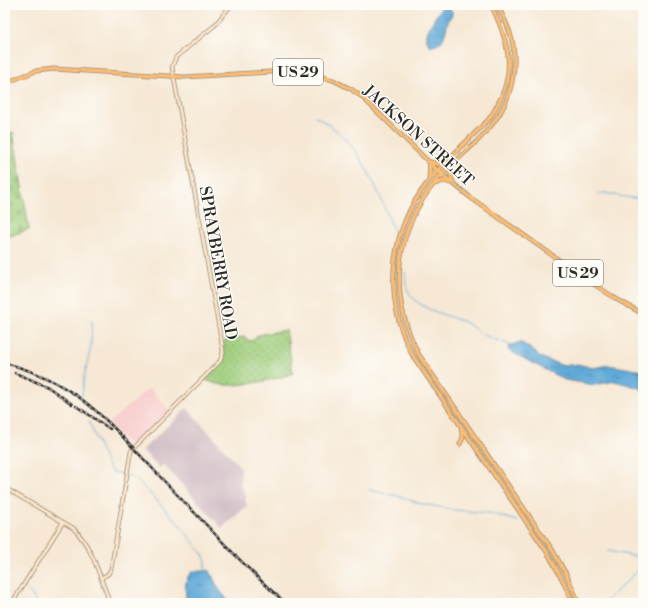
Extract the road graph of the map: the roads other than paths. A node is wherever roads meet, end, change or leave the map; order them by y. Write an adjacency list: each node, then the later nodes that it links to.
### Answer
1 (231, 5): 4 (street)
2 (491, 5): 6 (main road)
3 (498, 5): 8 (main road)
4 (173, 77): 5 (main road, JACKSON STREET / US 29); 7 (main road, JACKSON STREET / US 29); 19 (street, SPRAYBERRY ROAD)
5 (5, 84)
6 (448, 161): 7 (main road); 9 (main road)
7 (430, 162): 9 (main road, JACKSON STREET / US 29); 11 (main road)
8 (452, 165): 10 (main road); 12 (main road)
9 (438, 170): 10 (main road, JACKSON STREET / US 29); 11 (main road)
10 (442, 174): 12 (main road, JACKSON STREET / US 29); 13 (main road)
11 (428, 181): 15 (main road)
12 (453, 183): 13 (main road); 14 (main road, JACKSON STREET / US 29)
13 (433, 185): 23 (main road)
14 (643, 314)
15 (457, 421): 16 (main road); 22 (main road)
16 (460, 444)
17 (5, 488): 18 (street)
18 (63, 522): 19 (street); 20 (street)
19 (101, 578): 21 (street)
20 (12, 603)
21 (110, 603)
22 (573, 603)
23 (579, 603)

